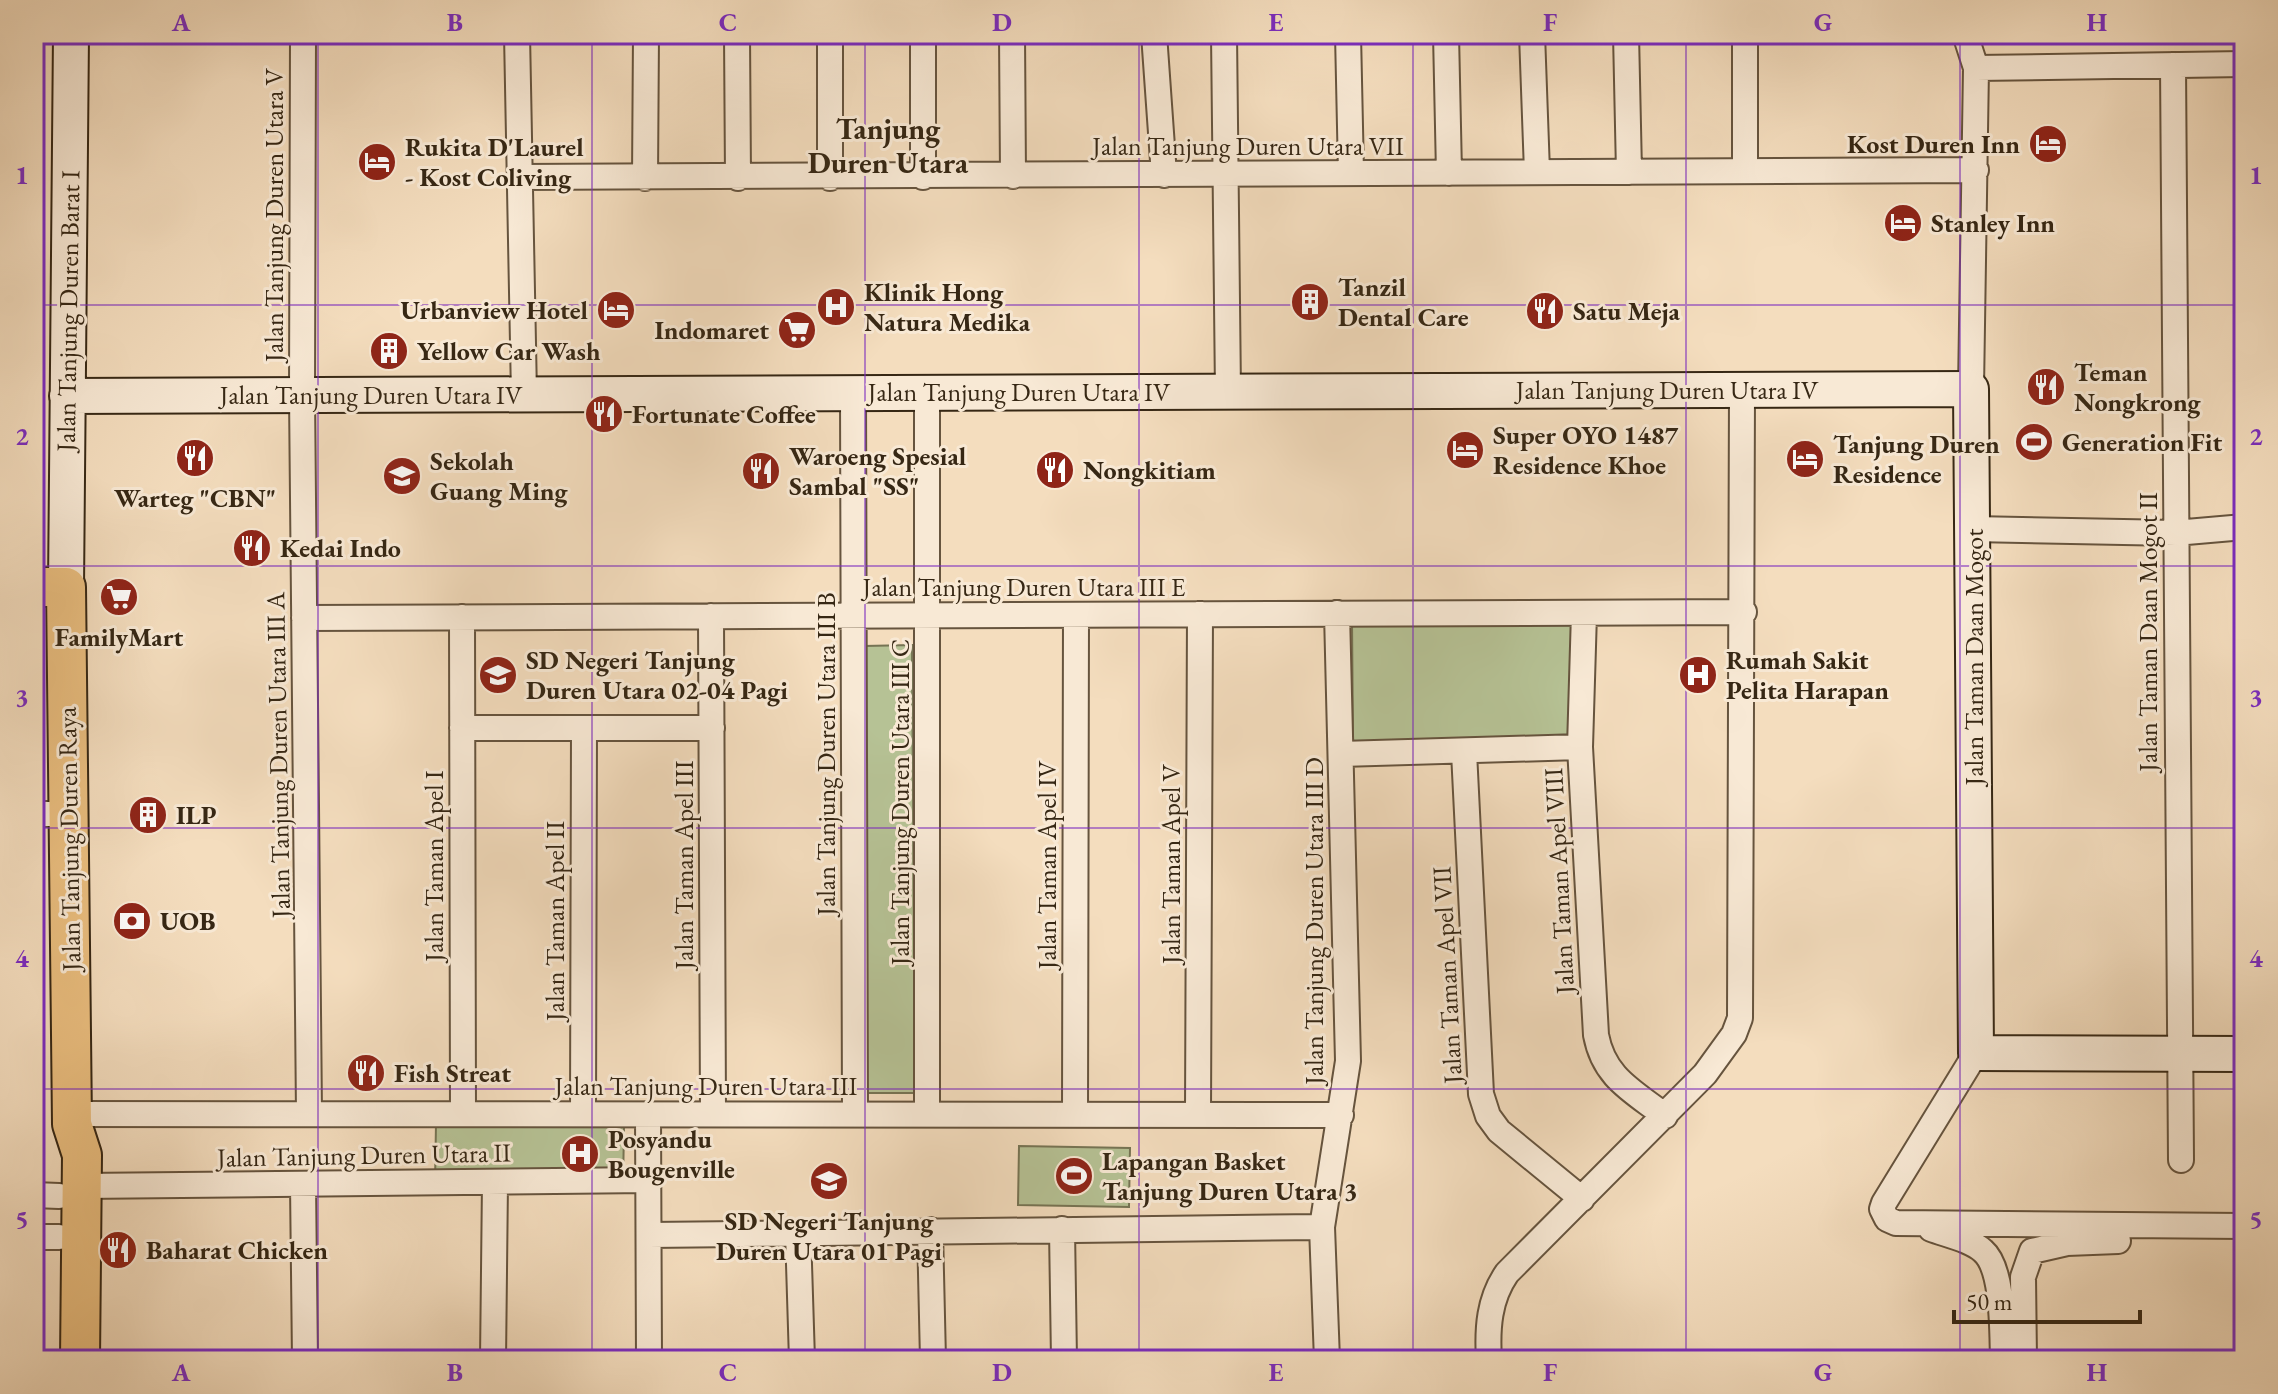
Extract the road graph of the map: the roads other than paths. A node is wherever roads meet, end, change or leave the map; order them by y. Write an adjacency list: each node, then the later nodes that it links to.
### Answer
1 (71, 34): 41 (street, Jalan Tanjung Duren Barat I)
2 (303, 34): 39 (street, Jalan Tanjung Duren Utara V)
3 (517, 34): 29 (street)
4 (646, 34): 31 (street)
5 (737, 34): 32 (street)
6 (830, 34): 33 (street)
7 (923, 34): 30 (street)
8 (1012, 34): 28 (street)
9 (1154, 34): 26 (street)
10 (1224, 34): 27 (street)
11 (1348, 34): 24 (street)
12 (1446, 34): 25 (street)
13 (1532, 34): 22 (street)
14 (1626, 34): 23 (street)
15 (1745, 34): 21 (street)
16 (1965, 34): 19 (street, Jalan Taman Daan Mogot)
17 (2244, 64): 18 (street)
18 (2173, 65): 19 (street); 44 (street, Jalan Taman Daan Mogot II)
19 (1976, 68): 20 (street, Jalan Taman Daan Mogot)
20 (1976, 170): 21 (street, Jalan Tanjung Duren Utara VII); 34 (street, Jalan Taman Daan Mogot)
21 (1745, 171): 23 (street, Jalan Tanjung Duren Utara VII)
22 (1537, 172): 23 (street, Jalan Tanjung Duren Utara VII); 25 (street, Jalan Tanjung Duren Utara VII)
23 (1629, 172)
24 (1351, 173): 25 (street, Jalan Tanjung Duren Utara VII); 27 (street, Jalan Tanjung Duren Utara VII)
25 (1449, 173)
26 (1164, 175): 27 (street, Jalan Tanjung Duren Utara VII); 28 (street, Jalan Tanjung Duren Utara VII)
27 (1227, 175): 36 (street)
28 (1013, 176): 30 (street, Jalan Tanjung Duren Utara VII)
29 (520, 177): 31 (street, Jalan Tanjung Duren Utara VII); 40 (street)
30 (923, 177): 33 (street, Jalan Tanjung Duren Utara VII)
31 (645, 178): 32 (street, Jalan Tanjung Duren Utara VII)
32 (738, 178): 33 (street, Jalan Tanjung Duren Utara VII)
33 (830, 178)
34 (1971, 389): 35 (street, Jalan Tanjung Duren Utara IV); 43 (street, Jalan Taman Daan Mogot)
35 (1742, 390): 36 (street, Jalan Tanjung Duren Utara IV); 46 (street)
36 (1228, 392): 38 (street, Jalan Tanjung Duren Utara IV)
37 (853, 393): 38 (street, Jalan Tanjung Duren Utara IV); 40 (street, Jalan Tanjung Duren Utara IV); 50 (street, Jalan Tanjung Duren Utara III B)
38 (927, 393): 51 (street, Jalan Tanjung Duren Utara III C)
39 (302, 395): 40 (street, Jalan Tanjung Duren Utara IV); 41 (street, Jalan Tanjung Duren Utara IV); 55 (street, Jalan Tanjung Duren Utara III A)
40 (524, 395)
41 (67, 396): 45 (street, Jalan Tanjung Duren Barat I)
42 (2244, 527): 44 (street)
43 (1973, 529): 44 (street); 63 (street, Jalan Taman Daan Mogot)
44 (2175, 533): 64 (street, Jalan Taman Daan Mogot II)
45 (50, 587): 62 (main road, Jalan Tanjung Duren Raya)
46 (1744, 612): 48 (street, Jalan Tanjung Duren Utara III E); 76 (street)
47 (1337, 613): 48 (street, Jalan Tanjung Duren Utara III E); 49 (street, Jalan Tanjung Duren Utara III E); 61 (street, Jalan Tanjung Duren Utara III D)
48 (1584, 613): 59 (street, Jalan Taman Apel VIII)
49 (1200, 614): 52 (street, Jalan Tanjung Duren Utara III E); 74 (street, Jalan Taman Apel V)
50 (853, 615): 51 (street, Jalan Tanjung Duren Utara III E); 53 (street, Jalan Tanjung Duren Utara III E); 71 (street, Jalan Tanjung Duren Utara III B)
51 (928, 615): 52 (street, Jalan Tanjung Duren Utara III E); 72 (street, Jalan Tanjung Duren Utara III C)
52 (1076, 615): 73 (street, Jalan Taman Apel IV)
53 (711, 616): 54 (street, Jalan Tanjung Duren Utara III E); 58 (street, Jalan Taman Apel III)
54 (462, 617): 55 (street, Jalan Tanjung Duren Utara III E); 56 (street, Jalan Taman Apel I)
55 (304, 618): 66 (street, Jalan Tanjung Duren Utara III A)
56 (462, 728): 57 (street); 67 (street, Jalan Taman Apel I)
57 (584, 728): 58 (street); 68 (street, Jalan Taman Apel II)
58 (712, 728): 70 (street, Jalan Taman Apel III)
59 (1580, 747): 60 (street); 76 (street, Jalan Taman Apel VIII)
60 (1464, 752): 61 (street); 83 (street, Jalan Taman Apel VII)
61 (1341, 754): 75 (street, Jalan Tanjung Duren Utara III D)
62 (51, 814): 77 (main road, Jalan Tanjung Duren Raya)
63 (1976, 1053): 64 (street); 84 (street)
64 (2180, 1054): 65 (street); 78 (street, Jalan Taman Daan Mogot II)
65 (2244, 1054)
66 (309, 1114): 67 (street, Jalan Tanjung Duren Utara III); 77 (street, Jalan Tanjung Duren Utara III)
67 (463, 1114): 68 (street, Jalan Tanjung Duren Utara III)
68 (583, 1114): 69 (street, Jalan Tanjung Duren Utara III)
69 (648, 1114): 70 (street, Jalan Tanjung Duren Utara III); 79 (street)
70 (713, 1114): 71 (street, Jalan Tanjung Duren Utara III)
71 (855, 1114): 72 (street, Jalan Tanjung Duren Utara III)
72 (927, 1114): 73 (street, Jalan Tanjung Duren Utara III)
73 (1075, 1115): 74 (street, Jalan Tanjung Duren Utara III)
74 (1198, 1115): 75 (street, Jalan Tanjung Duren Utara III)
75 (1341, 1115): 87 (street, Jalan Tanjung Duren Utara III D)
76 (1665, 1116): 83 (street)
77 (72, 1119): 82 (main road, Jalan Tanjung Duren Raya)
78 (2181, 1160)
79 (648, 1180): 80 (street, Jalan Tanjung Duren Utara II); 91 (street)
80 (495, 1182): 81 (street, Jalan Tanjung Duren Utara II); 96 (street)
81 (303, 1184): 82 (street, Jalan Tanjung Duren Utara II); 95 (street)
82 (58, 1192): 92 (main road, Jalan Tanjung Duren Raya); 94 (main road, Jalan Tanjung Duren Raya)
83 (1582, 1199): 102 (street)
84 (1915, 1223): 85 (street); 103 (street)
85 (2214, 1226): 86 (street); 104 (street)
86 (2244, 1226)
87 (1322, 1227): 88 (street); 101 (street, Jalan Tanjung Duren Utara III D)
88 (1062, 1229): 89 (street); 100 (street)
89 (930, 1230): 90 (street); 99 (street)
90 (798, 1232): 91 (street); 98 (street)
91 (649, 1235): 97 (street)
92 (46, 1237): 93 (main road, Jalan Tanjung Duren Raya)
93 (56, 1360)
94 (80, 1360)
95 (305, 1360)
96 (493, 1360)
97 (649, 1360)
98 (802, 1360)
99 (933, 1360)
100 (1064, 1360)
101 (1327, 1360)
102 (1489, 1360)
103 (2003, 1360)
104 (2024, 1360)

